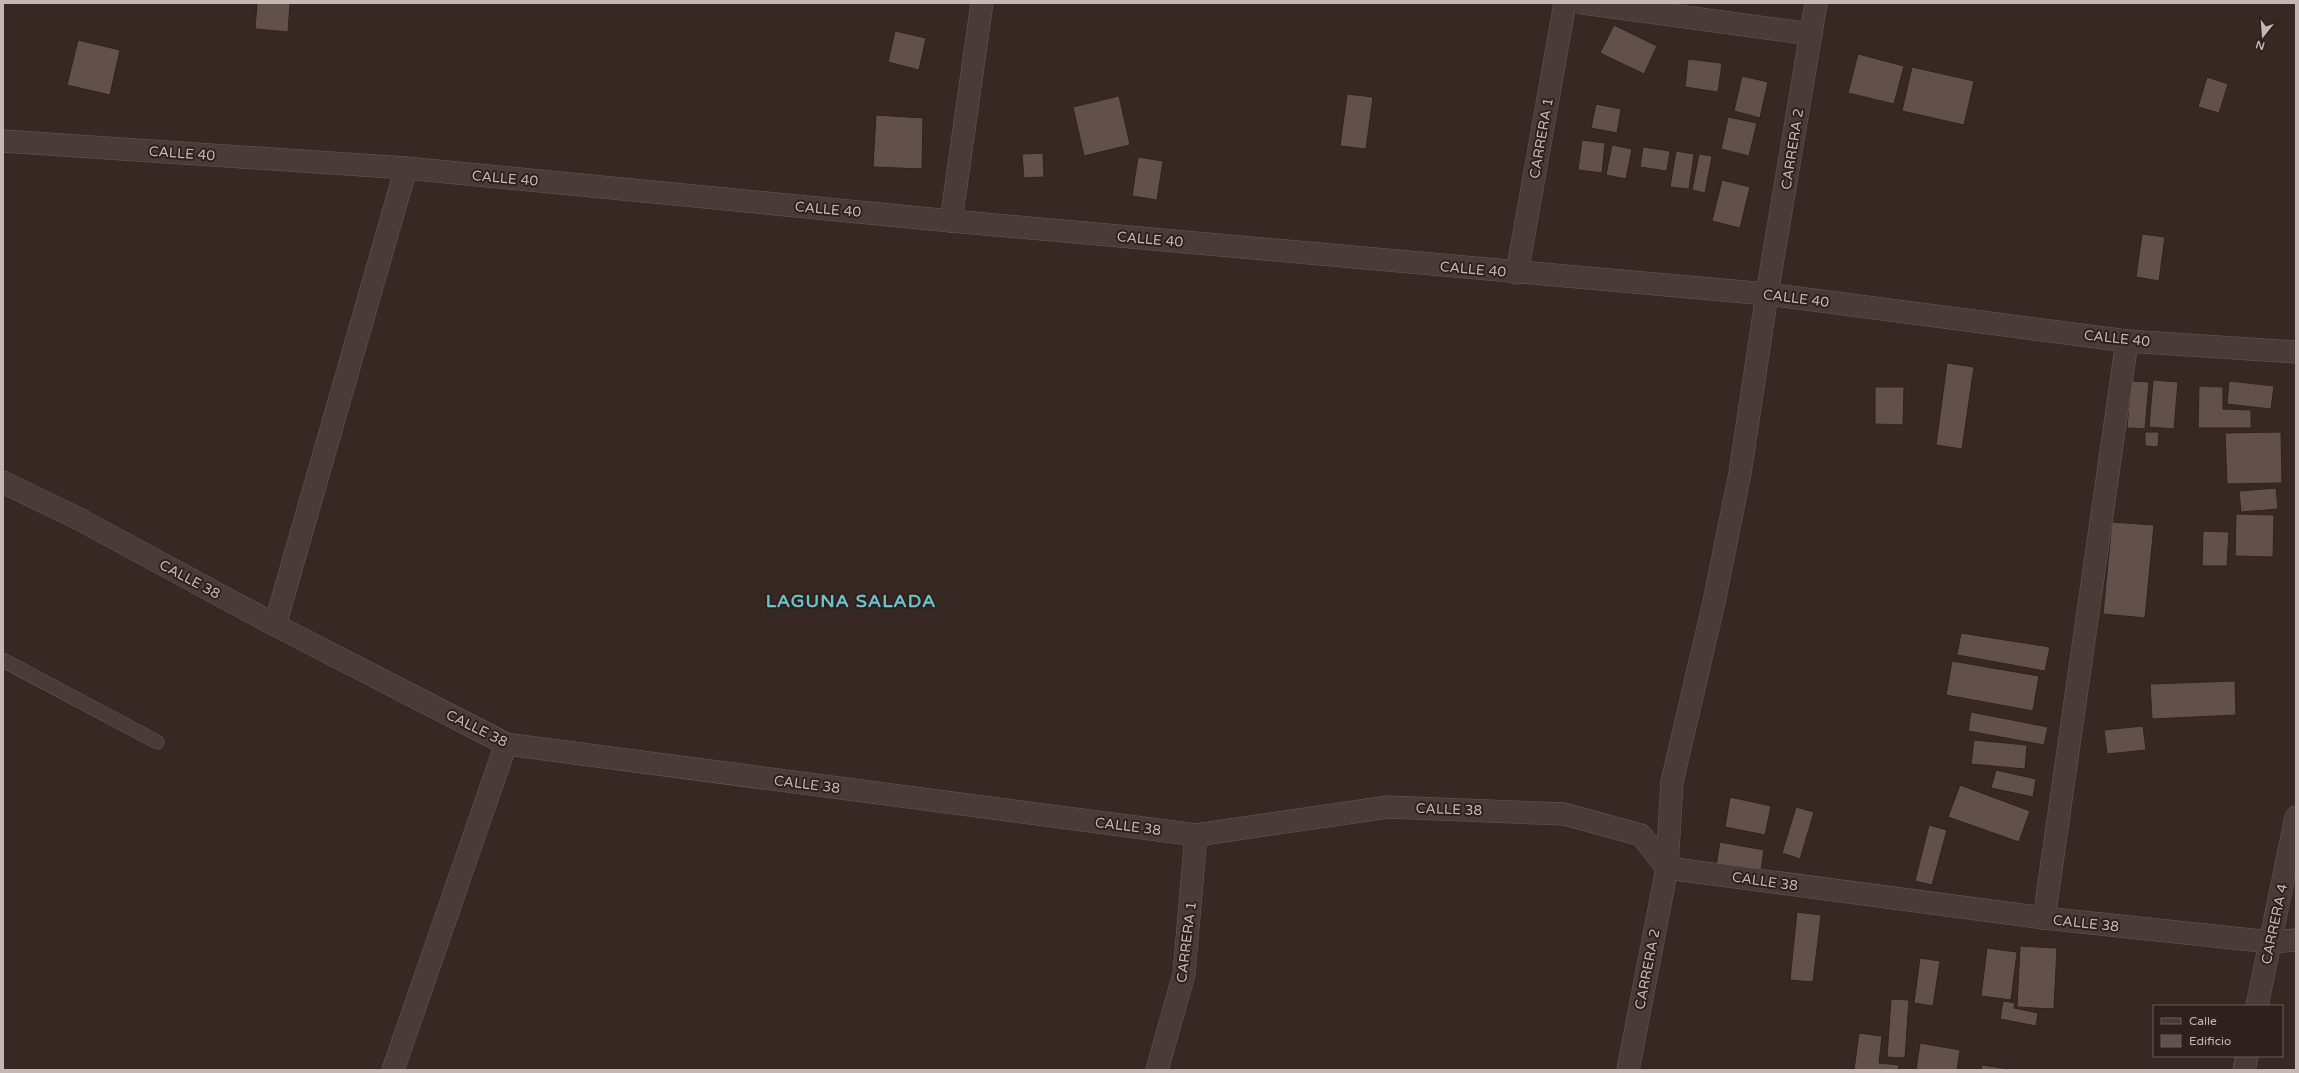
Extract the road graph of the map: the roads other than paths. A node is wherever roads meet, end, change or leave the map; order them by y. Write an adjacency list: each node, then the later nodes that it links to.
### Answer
1 (982, 3): 8 (street)
2 (1565, 3): 9 (street, CARRERA 1)
3 (1583, 3): 5 (street)
4 (1816, 3): 5 (street, CARRERA 2)
5 (1811, 34): 10 (street, CARRERA 2)
6 (3, 141): 7 (street, CALLE 40)
7 (406, 168): 8 (street, CALLE 40); 14 (street)
8 (951, 221): 9 (street, CALLE 40)
9 (1517, 273): 10 (street, CALLE 40)
10 (1767, 294): 11 (street, CALLE 40); 20 (street, CARRERA 2)
11 (2127, 341): 12 (street, CALLE 40); 21 (street)
12 (2296, 352)
13 (3, 482): 14 (street, CALLE 38)
14 (275, 625): 17 (street, CALLE 38)
15 (3, 660): 16 (lane)
16 (157, 742)
17 (506, 744): 19 (street, CALLE 38); 26 (street)
18 (2296, 818): 23 (street, CARRERA 4)
19 (1196, 835): 20 (street, CALLE 38); 27 (street, CARRERA 1)
20 (1667, 868): 21 (street, CALLE 38); 28 (street, CARRERA 2)
21 (2044, 918): 23 (street, CALLE 38)
22 (2296, 940): 23 (street, CALLE 38)
23 (2271, 942): 24 (street, CARRERA 4)
24 (2257, 1005)
25 (2247, 1057): 29 (street)
26 (393, 1070)
27 (1157, 1070)
28 (1628, 1070)
29 (2244, 1070)

